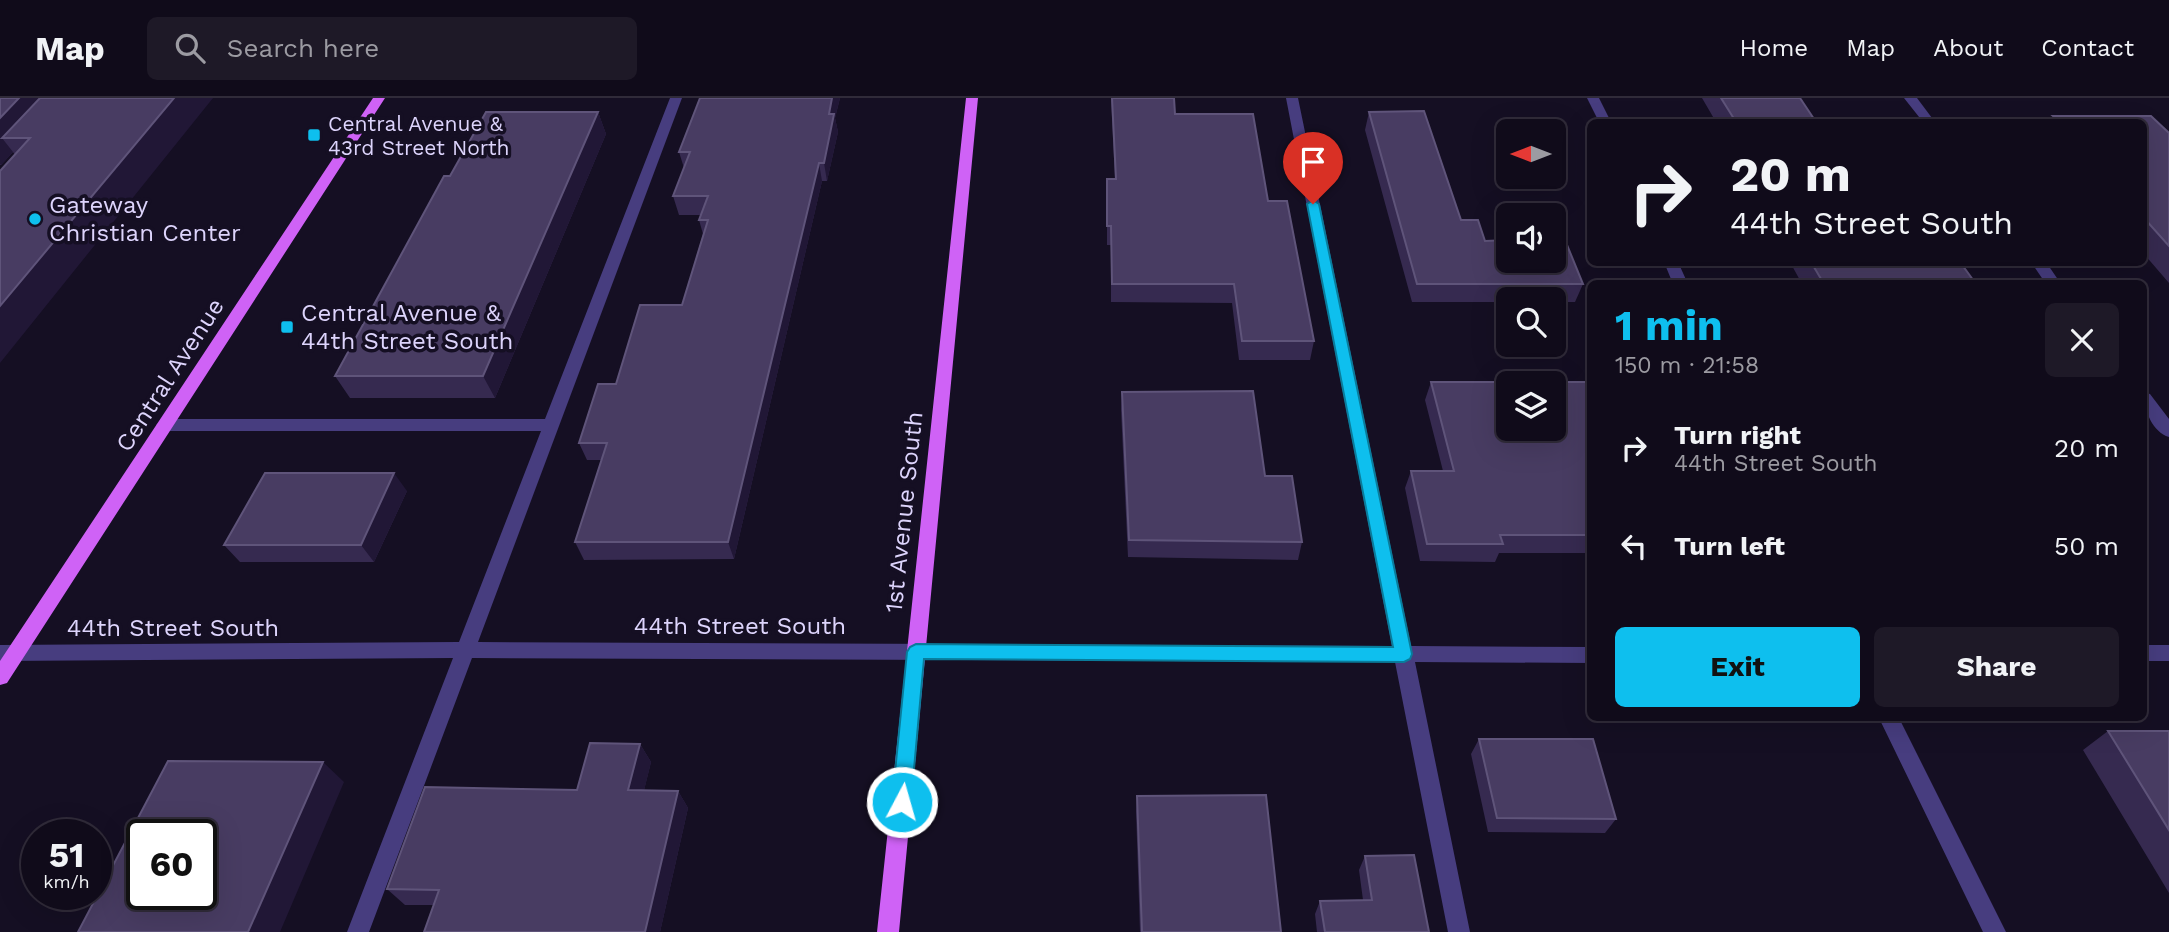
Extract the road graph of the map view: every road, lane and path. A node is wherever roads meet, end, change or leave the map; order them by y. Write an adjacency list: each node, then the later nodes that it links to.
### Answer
1 (379, 98): 10 (main road, Central Avenue)
2 (676, 98): 11 (street)
3 (972, 98): 14 (main road, 1st Avenue South)
4 (1292, 98): 18 (street)
5 (1593, 98): 7 (street)
6 (1910, 98): 8 (street)
7 (1604, 119)
8 (1927, 119)
9 (2147, 402): 12 (street)
10 (164, 425): 11 (street); 15 (main road, Central Avenue)
11 (551, 425): 13 (street)
12 (2169, 430)
13 (466, 650): 14 (street, 44th Street South); 15 (street, 44th Street South); 22 (street)
14 (916, 652): 18 (street, 44th Street South); 23 (main road, 1st Avenue South)
15 (8, 653): 20 (main road, Central Avenue)
16 (2147, 653): 17 (street)
17 (2169, 653)
18 (1404, 654): 19 (street, 44th Street South); 24 (street)
19 (1587, 655)
20 (0, 677)
21 (1890, 721): 25 (street)
22 (358, 932)
23 (888, 932)
24 (1460, 932)
25 (1995, 932)

